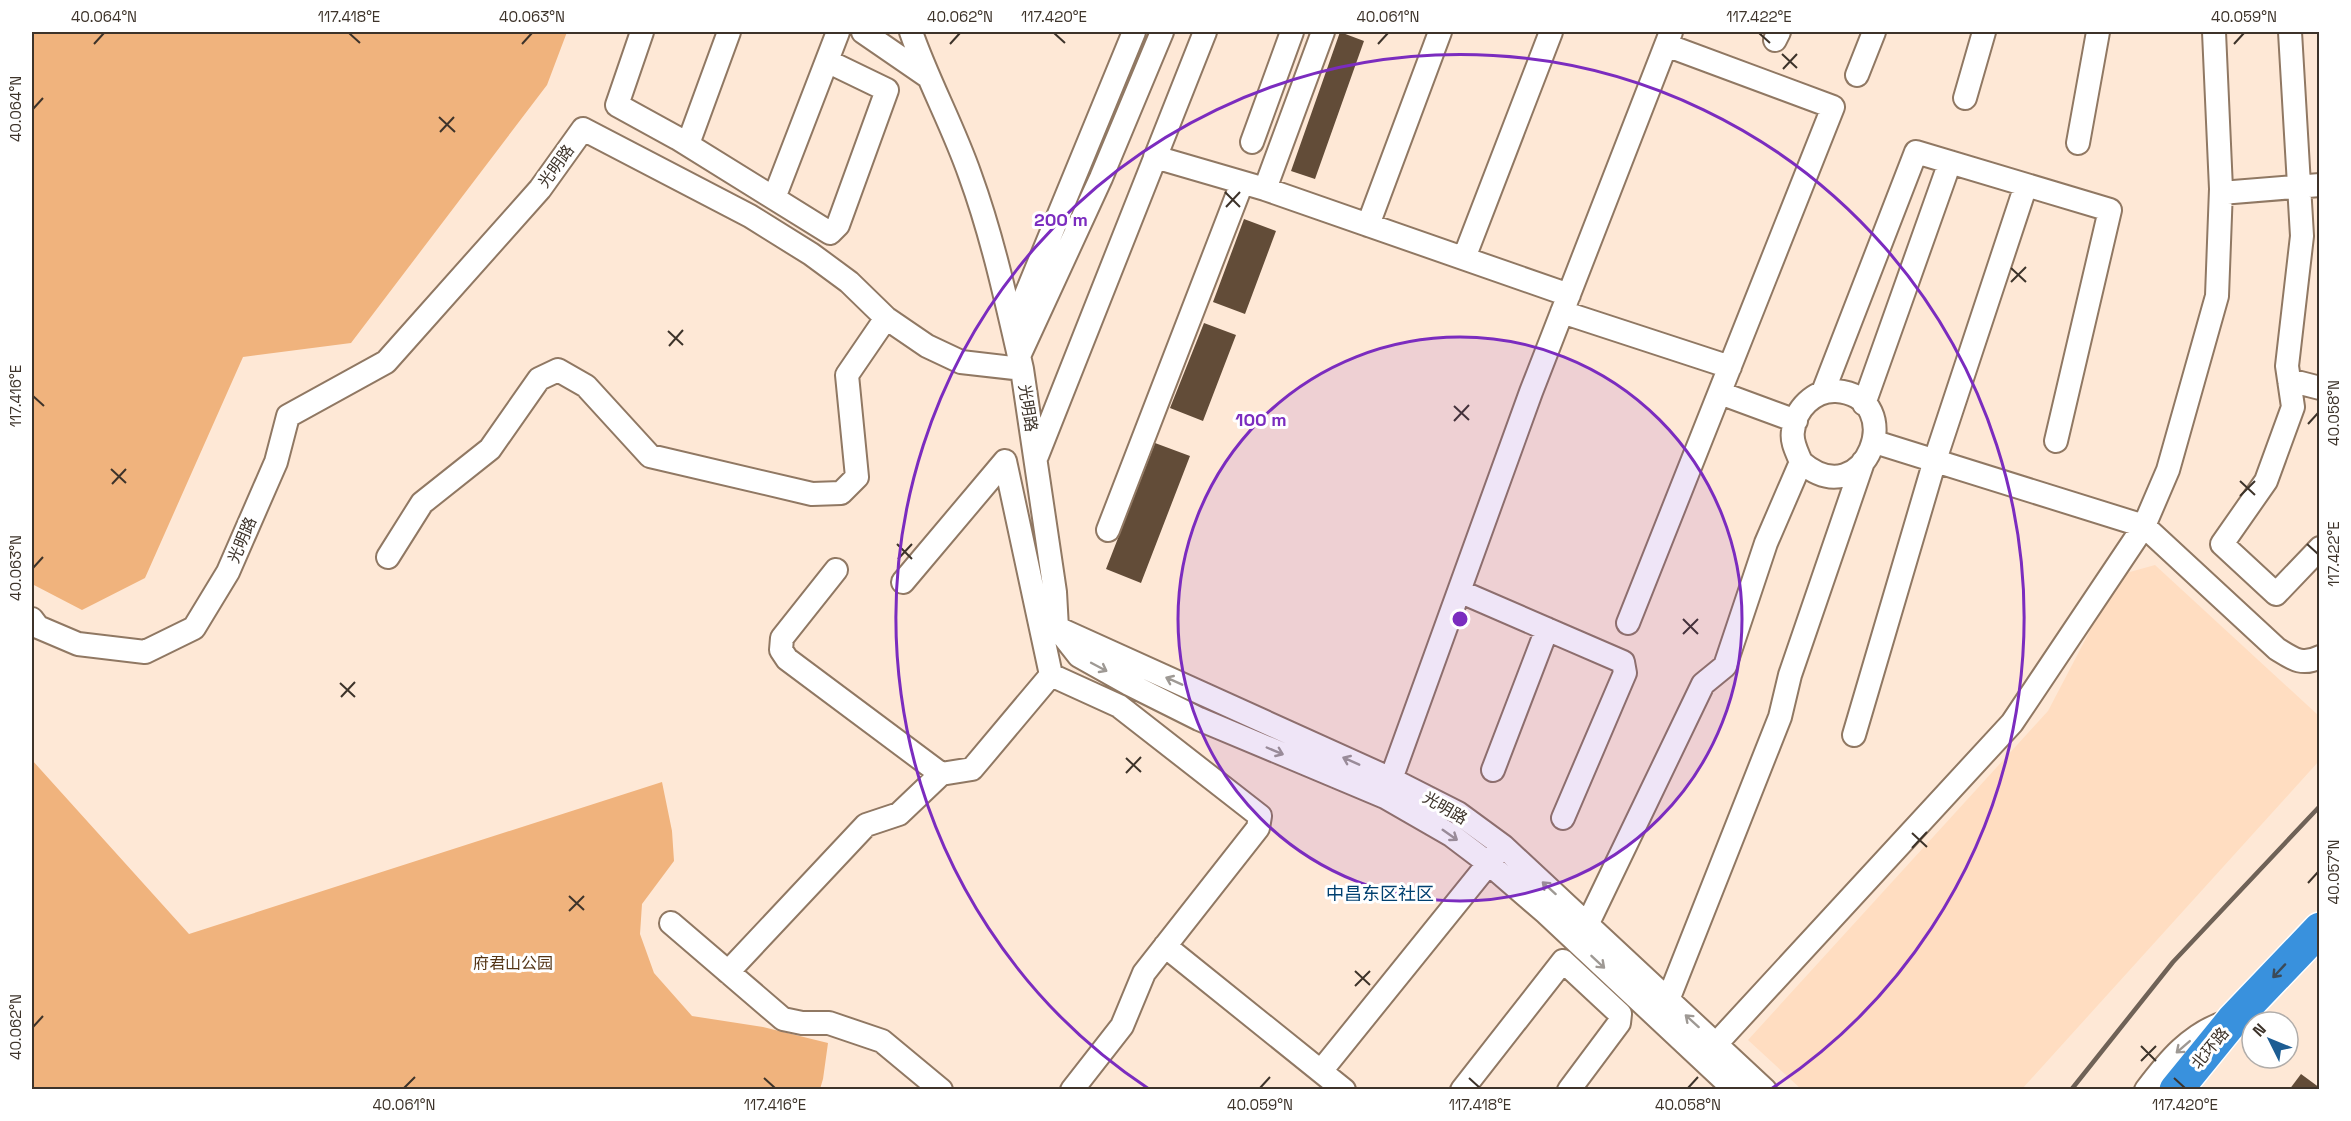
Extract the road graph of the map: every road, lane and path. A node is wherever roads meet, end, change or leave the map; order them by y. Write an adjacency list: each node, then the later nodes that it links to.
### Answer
1 (642, 32): 25 (street)
2 (729, 32): 25 (street)
3 (838, 32): 19 (street)
4 (863, 32): 21 (street)
5 (911, 32): 21 (street)
6 (1134, 32): 38 (street)
7 (1162, 32): 39 (street)
8 (1205, 32): 26 (street)
9 (1292, 32): 23 (street)
10 (1323, 32): 31 (street)
11 (1440, 32): 34 (street)
12 (1551, 32): 35 (street)
13 (1874, 32): 20 (street)
14 (1984, 32): 22 (street)
15 (2098, 32): 24 (street)
16 (2214, 32): 32 (street)
17 (2290, 32): 30 (street)
18 (1668, 38): 36 (street); 40 (street)
19 (827, 61): 33 (street); 33 (street)
20 (1857, 75)
21 (927, 76): 38 (street)
22 (1965, 98)
23 (1252, 142)
24 (2078, 143)
25 (688, 144): 33 (street)
26 (1155, 157): 28 (street); 49 (street)
27 (1950, 162): 29 (street); 44 (street); 45 (street)
28 (1242, 183): 31 (street); 54 (street)
29 (2026, 185): 47 (street); 50 (street)
30 (2309, 186): 32 (street); 41 (street)
31 (1265, 189): 34 (street)
32 (2221, 193): 53 (street)
33 (774, 198)
34 (1368, 225): 35 (street)
35 (1464, 258): 36 (street)
36 (1565, 303): 40 (street); 59 (street)
37 (886, 318): 39 (street, 光明路); 56 (street); 60 (street, 光明路)
38 (1012, 326): 39 (street)
39 (1021, 363): 49 (street, 光明路)
40 (1730, 368): 43 (street)
41 (2289, 380): 42 (street); 55 (street)
42 (2319, 388)
43 (1720, 393): 46 (street); 61 (street)
44 (1823, 393): 45 (street); 46 (street)
45 (1864, 404): 48 (street)
46 (1796, 421): 51 (street)
47 (2056, 441)
48 (1875, 442): 50 (street); 52 (street)
49 (1036, 458): 62 (street, 光明路)
50 (1935, 460): 53 (street); 66 (street)
51 (1801, 462): 52 (street); 73 (street)
52 (1863, 462): 78 (street)
53 (2144, 526): 64 (street); 84 (street)
54 (1108, 530)
55 (2319, 548)
56 (388, 557)
57 (836, 570): 68 (street)
58 (903, 582): 65 (street)
59 (1459, 591): 63 (street); 69 (street)
60 (32, 619)
61 (1628, 623)
62 (1057, 628): 69 (street, 光明路, one-way to 62); 71 (street, 光明路, one-way to 71)
63 (1547, 629): 67 (street); 70 (street)
64 (2319, 657)
65 (1051, 675): 68 (street); 75 (street)
66 (1854, 735)
67 (1493, 770)
68 (941, 774): 77 (street)
69 (1391, 779): 71 (street, 光明路)
70 (1563, 818)
71 (1496, 855): 73 (street, 光明路, one-way to 71); 85 (street); 91 (street, 光明路, one-way to 91)
72 (671, 923): 77 (street)
73 (1588, 923): 78 (street, 光明路)
74 (2319, 929): 79 (highway, 北环路, one-way to 79)
75 (1165, 946): 85 (street); 87 (street)
76 (2319, 960): 80 (highway, 北环路)
77 (728, 972): 86 (street)
78 (1668, 1000): 84 (street, 光明路, one-way to 78)
79 (2260, 1010)
80 (2265, 1010)
81 (2240, 1026): 93 (street, one-way to 93)
82 (2240, 1033): 94 (highway, 北环路)
83 (2240, 1038): 95 (highway, 北环路)
84 (1716, 1044): 92 (street, 光明路)
85 (1321, 1071): 88 (street)
86 (941, 1089)
87 (1072, 1089)
88 (1344, 1089)
89 (1462, 1089): 90 (street)
90 (1569, 1089)
91 (1735, 1089)
92 (1766, 1089)
93 (2146, 1089)
94 (2176, 1089)
95 (2205, 1089)

